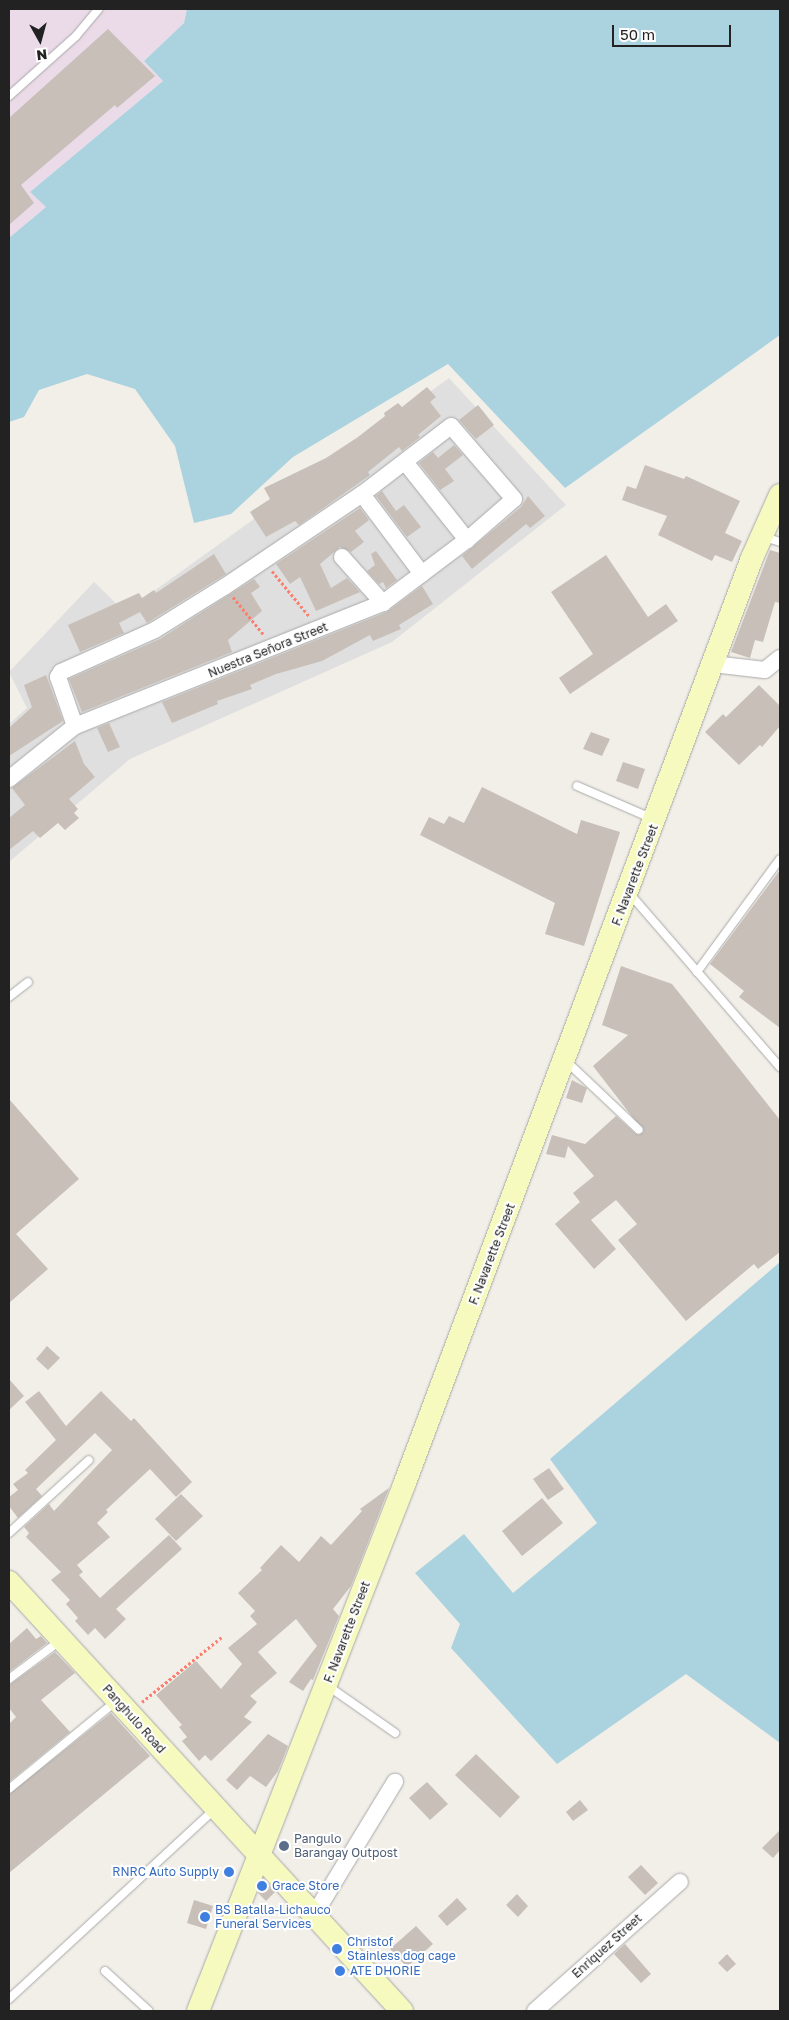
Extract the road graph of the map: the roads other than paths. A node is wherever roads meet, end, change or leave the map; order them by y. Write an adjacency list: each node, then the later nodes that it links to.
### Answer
1 (99, 9): 2 (lane)
2 (9, 96)
3 (405, 462): 4 (street); 6 (street); 6 (street, Nuestra Señora Street)
4 (362, 494): 9 (street); 13 (street)
5 (780, 495): 7 (main road, F. Navarette Street)
6 (468, 540): 9 (street, Nuestra Señora Street)
7 (771, 540): 12 (main road, F. Navarette Street)
8 (342, 557): 10 (street)
9 (422, 574): 10 (street, Nuestra Señora Street)
10 (383, 603): 13 (street, Nuestra Señora Street)
11 (780, 658): 12 (street)
12 (713, 664): 16 (main road, F. Navarette Street)
13 (75, 726): 14 (street, Nuestra Señora Street)
14 (9, 780)
15 (576, 786): 16 (lane)
16 (655, 820): 18 (main road, F. Navarette Street)
17 (780, 859): 19 (lane)
18 (628, 892): 19 (lane); 22 (main road, F. Navarette Street)
19 (697, 972): 23 (lane)
20 (28, 982): 21 (lane)
21 (9, 997)
22 (565, 1059): 24 (lane); 30 (main road, F. Navarette Street)
23 (780, 1067)
24 (639, 1130)
25 (89, 1460): 26 (lane)
26 (9, 1533)
27 (9, 1582): 28 (main road, Panghulo Road)
28 (62, 1639): 29 (lane); 31 (main road, Panghulo Road)
29 (9, 1679)
30 (326, 1685): 32 (lane); 36 (main road, F. Navarette Street)
31 (122, 1707): 34 (lane); 35 (main road, Panghulo Road)
32 (395, 1733)
33 (396, 1782): 38 (street)
34 (9, 1789)
35 (216, 1808): 36 (main road, Panghulo Road); 40 (lane)
36 (260, 1854): 38 (main road, Panghulo Road); 42 (main road, F. Navarette Street)
37 (680, 1882): 44 (street, Enriquez Street)
38 (314, 1915): 43 (main road, Panghulo Road)
39 (105, 1971): 41 (lane)
40 (9, 1999)
41 (149, 2011)
42 (198, 2011)
43 (402, 2011)
44 (535, 2011)

